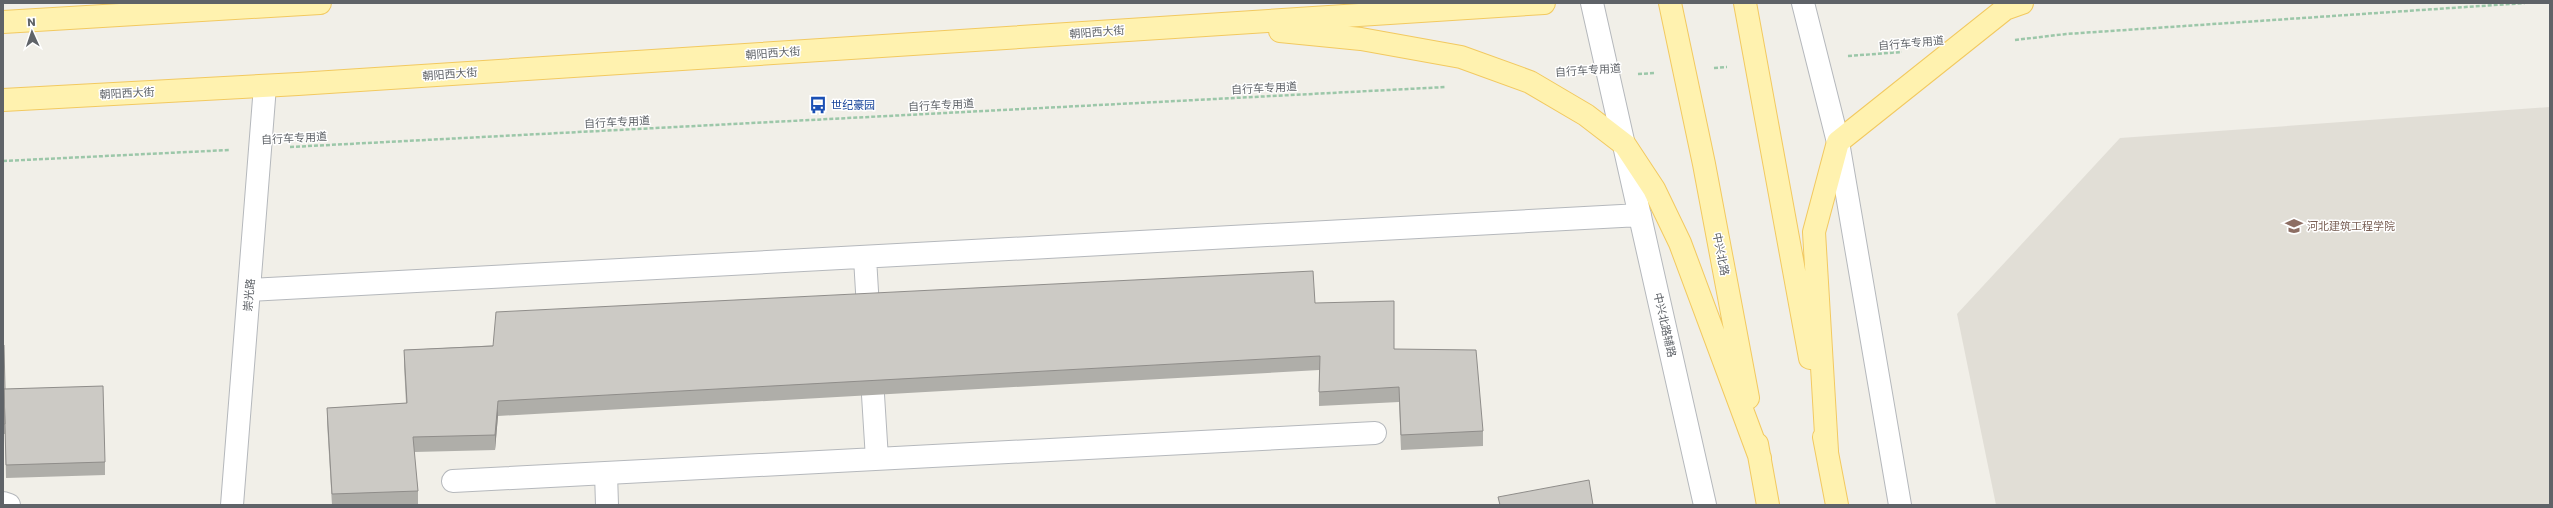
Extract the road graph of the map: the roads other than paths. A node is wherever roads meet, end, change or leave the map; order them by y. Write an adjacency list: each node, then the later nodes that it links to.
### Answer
1 (320, 3): 8 (main road)
2 (1544, 3): 10 (main road, 朝阳西大街)
3 (1592, 3): 14 (street, 中兴北路辅路)
4 (1670, 3): 22 (main road, 中兴北路)
5 (1745, 3): 21 (main road)
6 (1803, 3): 13 (street)
7 (2022, 3): 13 (main road)
8 (274, 4): 9 (main road)
9 (3, 22)
10 (1218, 24): 11 (main road, 朝阳西大街); 14 (main road)
11 (265, 86): 12 (main road, 朝阳西大街); 17 (street, 崇光路)
12 (3, 100)
13 (1838, 142): 21 (main road); 33 (street)
14 (1624, 145): 15 (street, 中兴北路辅路); 22 (main road)
15 (1640, 215): 16 (street); 30 (street, 中兴北路辅路)
16 (865, 258): 17 (street); 18 (street)
17 (249, 290): 28 (street, 崇光路)
18 (868, 308)
19 (873, 395): 23 (street)
20 (1375, 433): 23 (street)
21 (1827, 451): 32 (main road)
22 (1760, 458): 31 (main road, 中兴北路)
23 (877, 459): 24 (street)
24 (606, 473): 25 (street); 29 (street)
25 (453, 481)
26 (3, 502): 27 (street)
27 (9, 505)
28 (232, 505)
29 (607, 505)
30 (1705, 505)
31 (1768, 505)
32 (1837, 505)
33 (1900, 505)

